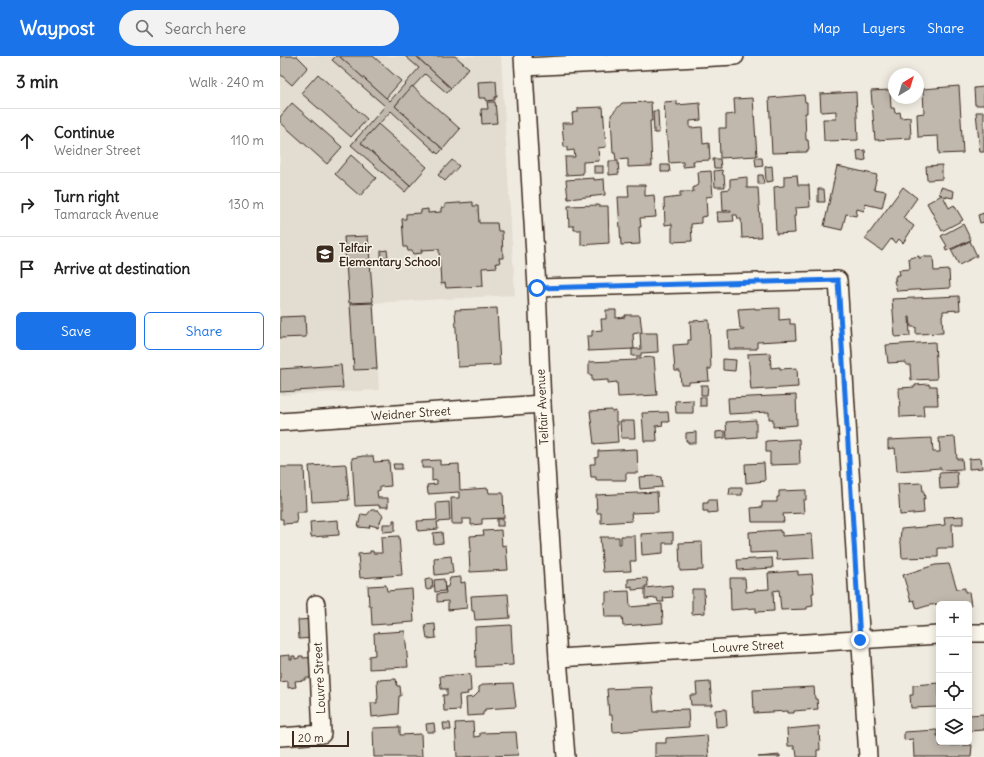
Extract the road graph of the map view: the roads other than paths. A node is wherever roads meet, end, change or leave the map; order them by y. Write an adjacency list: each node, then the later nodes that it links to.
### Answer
1 (735, 56): 2 (street)
2 (523, 61): 3 (street, Telfair Avenue)
3 (537, 288): 4 (street, Telfair Avenue); 10 (street)
4 (542, 404): 5 (street, Weidner Street); 11 (street, Telfair Avenue)
5 (280, 422)
6 (316, 604): 12 (street, Louvre Street)
7 (972, 633): 8 (street)
8 (984, 633)
9 (936, 635): 10 (street, Louvre Street)
10 (860, 640): 11 (street, Louvre Street); 14 (street)
11 (558, 658): 13 (street, Telfair Avenue)
12 (280, 737)
13 (566, 757)
14 (868, 757)

